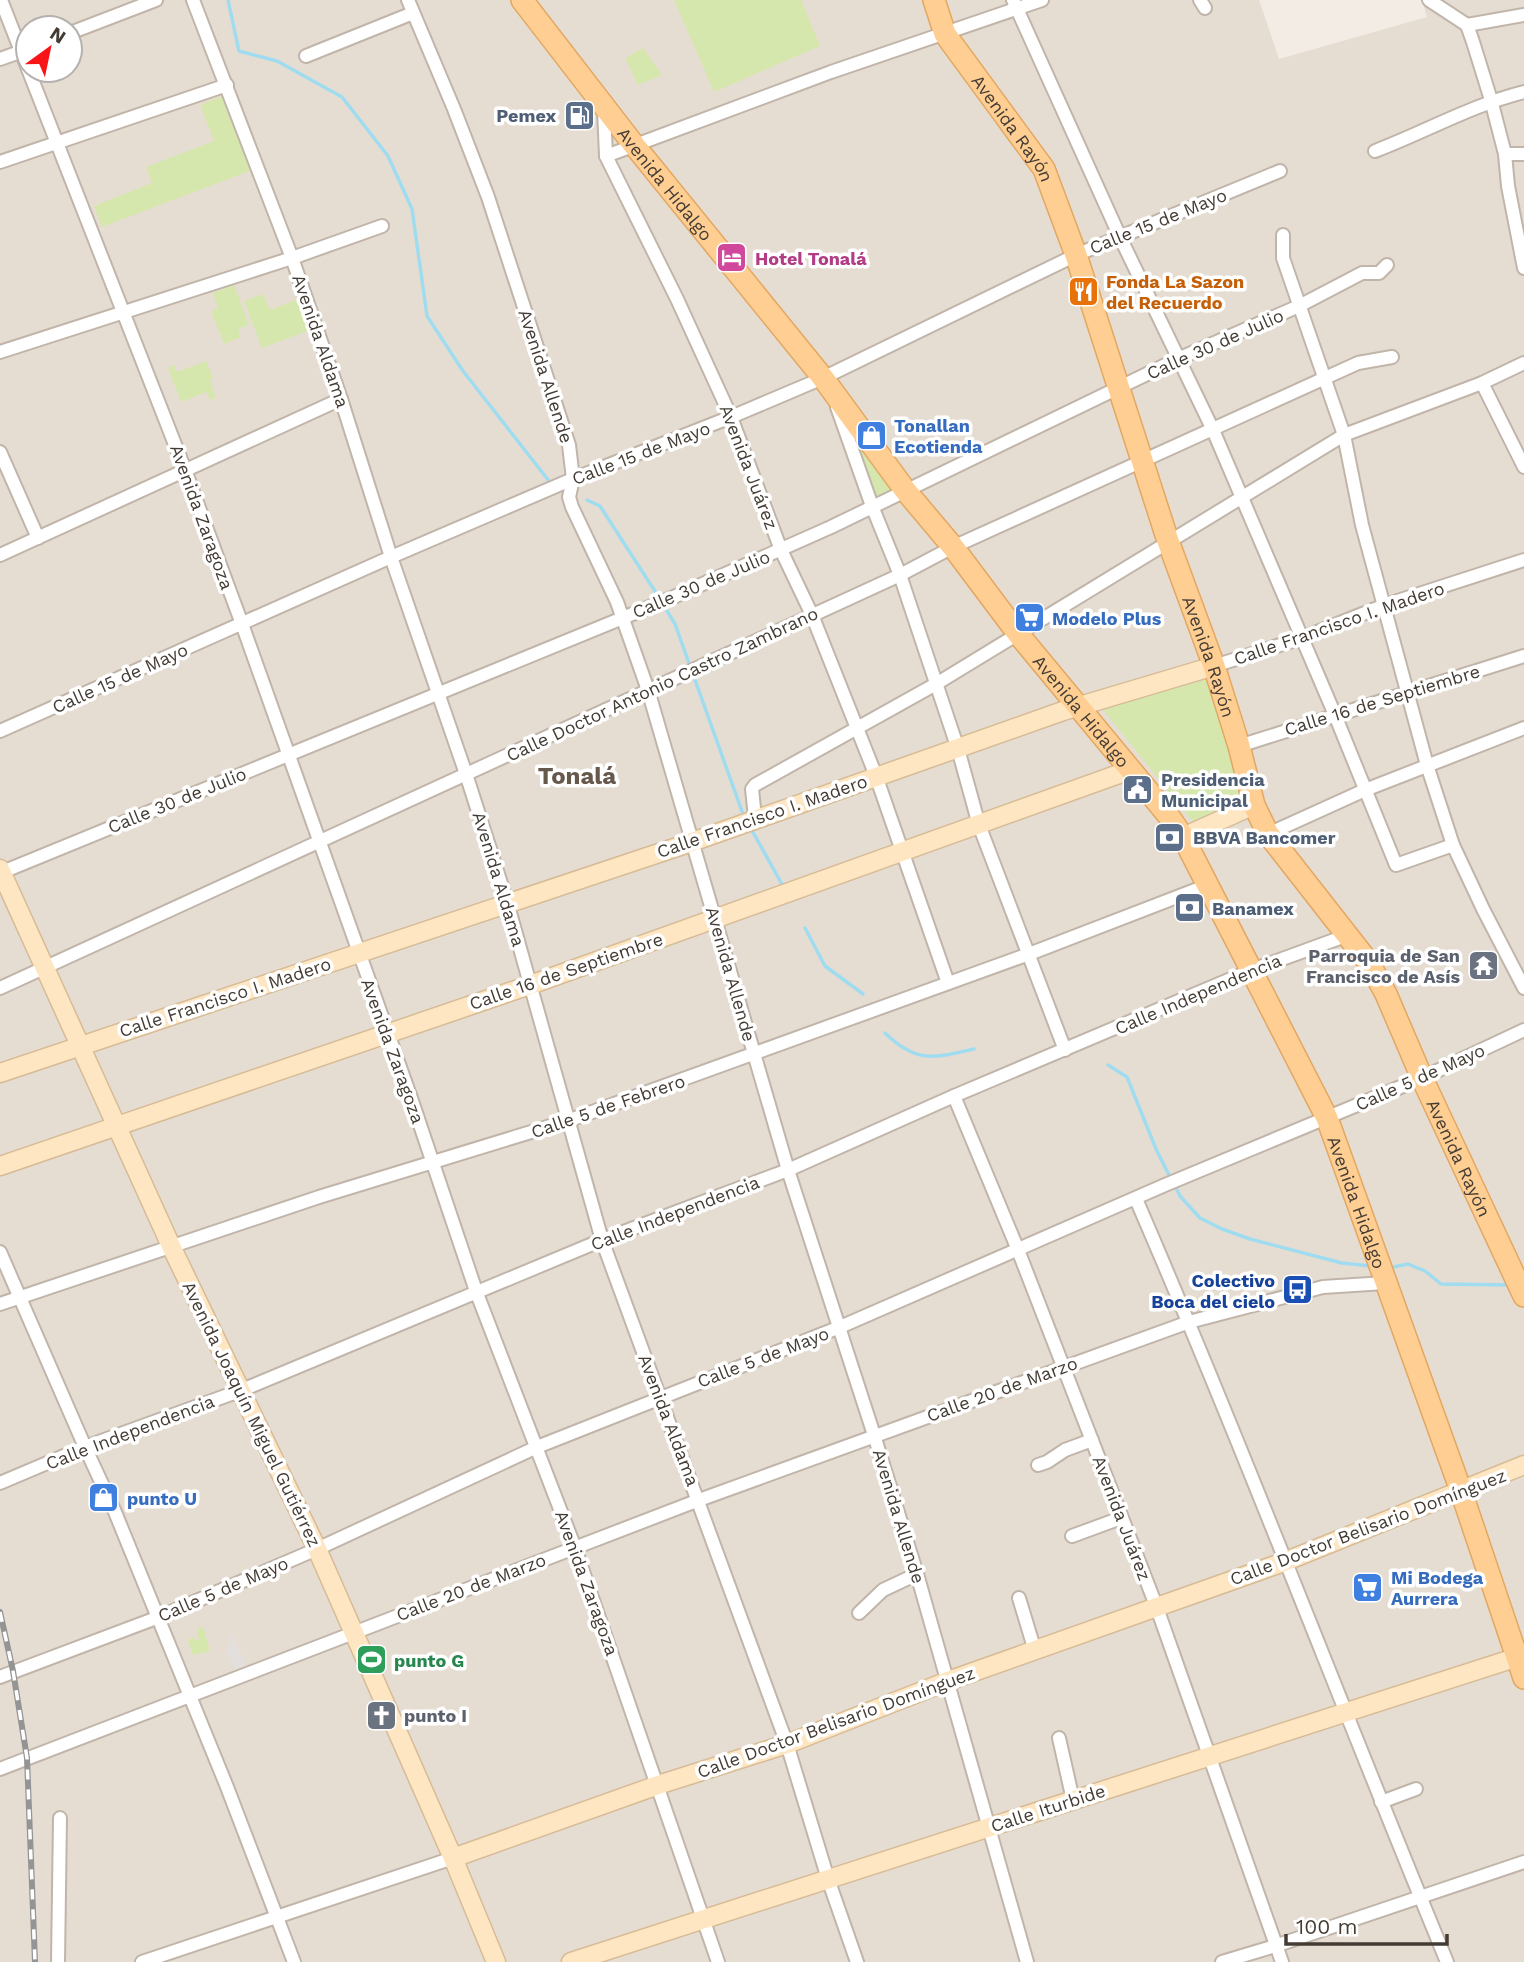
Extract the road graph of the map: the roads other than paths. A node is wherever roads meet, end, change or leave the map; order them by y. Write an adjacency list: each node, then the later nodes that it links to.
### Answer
1 (1, 0): 13 (street)
2 (156, 0): 14 (street)
3 (193, 0): 18 (street, Avenida Aldama)
4 (408, 0): 10 (street, Avenida Allende)
5 (522, 0): 21 (main road, Avenida Hidalgo)
6 (934, 0): 15 (main road, Avenida Rayón)
7 (1042, 0): 9 (street)
8 (1429, 0): 12 (street)
9 (1015, 5): 15 (street); 32 (street)
10 (413, 13): 16 (street); 55 (street, Avenida Allende)
11 (1524, 15): 12 (street)
12 (1467, 25): 20 (street)
13 (14, 28)
14 (84, 28)
15 (945, 34): 23 (street); 33 (main road, Avenida Rayón)
16 (306, 56)
17 (36, 84): 22 (street, Avenida Zaragoza)
18 (227, 85): 22 (street); 34 (street, Avenida Aldama)
19 (1524, 92): 20 (street)
20 (1491, 100): 24 (street); 25 (street)
21 (604, 105): 23 (main road, Avenida Hidalgo); 27 (street)
22 (56, 144): 28 (street); 38 (street, Avenida Zaragoza)
23 (634, 145): 27 (street); 44 (main road, Avenida Hidalgo)
24 (1375, 151)
25 (1505, 154): 26 (street); 36 (street)
26 (1524, 154)
27 (606, 156): 48 (street, Avenida Juárez)
28 (0, 162)
29 (1280, 171): 32 (street, Calle 15 de Mayo)
30 (382, 226): 34 (street)
31 (1283, 235): 37 (street)
32 (1120, 237): 33 (street, Calle 15 de Mayo); 41 (street)
33 (1076, 255): 44 (street, Calle 15 de Mayo); 46 (main road, Avenida Rayón)
34 (292, 258): 38 (street); 47 (street, Avenida Aldama)
35 (1387, 265): 37 (street, Calle 30 de Julio)
36 (1524, 268)
37 (1299, 306): 41 (street, Calle 30 de Julio); 43 (street)
38 (122, 312): 39 (street); 54 (street, Avenida Zaragoza)
39 (0, 352)
40 (1392, 357): 43 (street, Calle Doctor Antonio Castro Zambrano)
41 (1180, 358): 46 (street, Calle 30 de Julio); 49 (street)
42 (1524, 363): 45 (street)
43 (1324, 378): 49 (street, Calle Doctor Antonio Castro Zambrano); 50 (street)
44 (827, 383): 48 (street, Calle 15 de Mayo); 56 (main road, Avenida Hidalgo); 58 (street)
45 (1482, 383): 50 (street); 53 (street)
46 (1120, 388): 52 (main road, Avenida Rayón); 56 (street, Calle 30 de Julio)
47 (341, 399): 54 (street); 64 (street, Avenida Aldama)
48 (731, 417): 55 (street, Calle 15 de Mayo); 62 (street, Avenida Juárez)
49 (1213, 430): 52 (street, Calle Doctor Antonio Castro Zambrano); 57 (street)
50 (1344, 435): 57 (street); 67 (street)
51 (0, 452): 59 (street)
52 (1141, 461): 60 (main road, Avenida Rayón); 61 (street, Calle Doctor Antonio Castro Zambrano)
53 (1524, 467)
54 (185, 470): 59 (street); 70 (street, Avenida Zaragoza)
55 (573, 479): 64 (street, Calle 15 de Mayo); 68 (street, Avenida Allende)
56 (905, 490): 58 (street, Calle 30 de Julio); 61 (main road, Avenida Hidalgo)
57 (1241, 496): 60 (street); 72 (street)
58 (872, 506): 62 (street, Calle 30 de Julio); 66 (street)
59 (38, 538): 63 (street)
60 (1168, 541): 71 (street); 74 (main road, Avenida Rayón)
61 (953, 547): 66 (street, Calle Doctor Antonio Castro Zambrano); 71 (main road, Avenida Hidalgo)
62 (781, 550): 68 (street, Calle 30 de Julio); 69 (street, Avenida Juárez)
63 (0, 555)
64 (391, 557): 70 (street, Calle 15 de Mayo); 78 (street, Avenida Aldama)
65 (1524, 560): 67 (street, Calle Francisco I. Madero)
66 (900, 575): 69 (street, Calle Doctor Antonio Castro Zambrano); 75 (street)
67 (1385, 605): 72 (street, Calle Francisco I. Madero); 77 (street)
68 (629, 614): 76 (street, Avenida Allende); 78 (street, Calle 30 de Julio)
69 (812, 615): 76 (street, Calle Doctor Antonio Castro Zambrano); 82 (street, Avenida Juárez)
70 (242, 624): 83 (street, Calle 15 de Mayo); 86 (street, Avenida Zaragoza)
71 (1018, 635): 75 (street); 79 (main road, Avenida Hidalgo)
72 (1302, 638): 74 (street, Calle Francisco I. Madero); 80 (street)
73 (1524, 656): 77 (street, Calle 16 de Septiembre)
74 (1214, 666): 79 (street, Calle Francisco I. Madero); 84 (main road, Avenida Rayón)
75 (936, 684): 82 (street); 85 (street)
76 (648, 690): 89 (street, Calle Doctor Antonio Castro Zambrano); 98 (street, Avenida Allende)
77 (1407, 692): 80 (street, Calle 16 de Septiembre); 87 (street)
78 (438, 694): 86 (street, Calle 30 de Julio); 89 (street, Avenida Aldama)
79 (1077, 706): 85 (street, Calle Francisco I. Madero); 88 (main road, Avenida Hidalgo)
80 (1335, 715): 84 (street, Calle 16 de Septiembre); 91 (street)
81 (1524, 727): 87 (street)
82 (857, 729): 90 (street, Avenida Juárez); 93 (street)
83 (0, 731)
84 (1239, 746): 92 (main road, Avenida Rayón)
85 (958, 749): 90 (street, Calle Francisco I. Madero); 94 (street)
86 (287, 756): 97 (street, Avenida Zaragoza); 101 (street, Calle 30 de Julio)
87 (1427, 765): 91 (street); 99 (street)
88 (1130, 771): 94 (street, Calle 16 de Septiembre); 96 (main road, Avenida Hidalgo)
89 (467, 774): 97 (street, Calle Doctor Antonio Castro Zambrano); 103 (street, Avenida Aldama)
90 (876, 776): 93 (street, Calle Francisco I. Madero); 100 (street, Avenida Juárez)
91 (1364, 790): 95 (street); 99 (street)
92 (1254, 805): 95 (main road, Avenida Rayón); 96 (street)
93 (752, 819): 98 (street, Calle Francisco I. Madero)
94 (979, 825): 100 (street, Calle 16 de Septiembre); 107 (street)
95 (1268, 834): 105 (main road, Avenida Rayón)
96 (1183, 836): 102 (main road, Avenida Hidalgo)
97 (319, 842): 106 (street, Avenida Zaragoza); 108 (street, Calle Doctor Antonio Castro Zambrano)
98 (692, 842): 103 (street, Calle Francisco I. Madero); 104 (street, Avenida Allende)
99 (1453, 845): 110 (street)
100 (903, 852): 104 (street, Calle 16 de Septiembre); 111 (street, Avenida Juárez)
101 (0, 871): 108 (street, Avenida Joaquín Miguel Gutiérrez)
102 (1208, 885): 107 (street, Calle 5 de Febrero); 109 (main road, Avenida Hidalgo)
103 (508, 902): 106 (street, Calle Francisco I. Madero); 112 (street, Avenida Aldama)
104 (714, 919): 112 (street, Calle 16 de Septiembre); 118 (street, Avenida Allende)
105 (1348, 934): 109 (street, Calle Independencia); 120 (main road, Avenida Rayón)
106 (358, 953): 115 (street, Avenida Zaragoza); 116 (street, Calle Francisco I. Madero)
107 (1029, 954): 111 (street, Calle 5 de Febrero); 117 (street)
108 (46, 968): 113 (street, Calle Doctor Antonio Castro Zambrano); 116 (street, Avenida Joaquín Miguel Gutiérrez)
109 (1252, 970): 117 (street, Calle Independencia); 122 (main road, Avenida Hidalgo)
110 (1522, 980)
111 (948, 983): 118 (street, Calle 5 de Febrero)
112 (530, 985): 115 (street, Calle 16 de Septiembre); 123 (street, Avenida Aldama)
113 (0, 988)
114 (1524, 1030): 120 (street, Calle 5 de Mayo)
115 (386, 1032): 124 (street, Calle 16 de Septiembre); 125 (street, Avenida Zaragoza)
116 (80, 1045): 119 (street, Calle Francisco I. Madero); 124 (street, Avenida Joaquín Miguel Gutiérrez)
117 (1065, 1050): 121 (street, Calle Independencia)
118 (754, 1054): 123 (street, Calle 5 de Febrero); 127 (street, Avenida Allende)
119 (0, 1073)
120 (1422, 1077): 122 (street, Calle 5 de Mayo); 135 (main road, Avenida Rayón)
121 (954, 1096): 127 (street, Calle Independencia); 131 (street, Avenida Juárez)
122 (1327, 1118): 128 (street, Calle 5 de Mayo); 133 (main road, Avenida Hidalgo)
123 (570, 1120): 125 (street, Calle 5 de Febrero); 129 (street, Avenida Aldama)
124 (117, 1127): 126 (street, Calle 16 de Septiembre); 130 (street, Avenida Joaquín Miguel Gutiérrez)
125 (433, 1163): 130 (street, Calle 5 de Febrero); 134 (street, Avenida Zaragoza)
126 (0, 1166)
127 (789, 1170): 129 (street, Calle Independencia); 139 (street, Avenida Allende)
128 (1136, 1199): 131 (street, Calle 5 de Mayo); 138 (street)
129 (603, 1240): 134 (street, Calle Independencia); 142 (street, Avenida Aldama)
130 (170, 1245): 136 (street, Calle 5 de Febrero); 141 (street, Avenida Joaquín Miguel Gutiérrez)
131 (1018, 1250): 139 (street, Calle 5 de Mayo); 140 (street, Avenida Juárez)
132 (0, 1252): 136 (street)
133 (1385, 1281): 138 (street, Calle 20 de Marzo); 150 (main road, Avenida Hidalgo)
134 (477, 1291): 141 (street, Calle Independencia); 146 (street, Avenida Zaragoza)
135 (1524, 1296)
136 (19, 1297): 137 (street, Calle 5 de Febrero); 145 (street)
137 (0, 1304)
138 (1189, 1322): 140 (street, Calle 20 de Marzo); 156 (street)
139 (840, 1327): 142 (street, Calle 5 de Mayo); 143 (street, Avenida Allende)
140 (1063, 1367): 143 (street, Calle 20 de Marzo); 144 (street, Avenida Juárez)
141 (242, 1390): 145 (street, Calle Independencia); 155 (street, Avenida Joaquín Miguel Gutiérrez)
142 (660, 1398): 146 (street, Calle 5 de Mayo); 151 (street, Avenida Aldama)
143 (874, 1435): 151 (street, Calle 20 de Marzo); 157 (street, Avenida Allende)
144 (1092, 1440): 147 (street); 152 (street, Avenida Juárez)
145 (85, 1447): 149 (street, Calle Independencia); 161 (street)
146 (537, 1447): 154 (street, Avenida Zaragoza); 155 (street, Calle 5 de Mayo)
147 (1038, 1465)
148 (1524, 1465): 150 (street, Calle Doctor Belisario Domínguez)
149 (0, 1483)
150 (1461, 1491): 156 (street, Calle Doctor Belisario Domínguez); 164 (main road, Avenida Hidalgo)
151 (699, 1500): 154 (street, Calle 20 de Marzo); 171 (street, Avenida Aldama)
152 (1121, 1518): 153 (street); 159 (street, Avenida Juárez)
153 (1072, 1536)
154 (575, 1548): 162 (street, Calle 20 de Marzo); 174 (street, Avenida Zaragoza)
155 (317, 1549): 161 (street, Calle 5 de Mayo); 162 (street, Avenida Joaquín Miguel Gutiérrez)
156 (1284, 1562): 159 (street, Calle Doctor Belisario Domínguez); 169 (street)
157 (917, 1574): 160 (street); 167 (street, Avenida Allende)
158 (1019, 1598): 163 (street)
159 (1157, 1608): 163 (street, Calle Doctor Belisario Domínguez); 172 (street, Avenida Juárez)
160 (859, 1613)
161 (159, 1617): 165 (street, Calle 5 de Mayo); 168 (street)
162 (353, 1632): 168 (street, Calle 20 de Marzo); 180 (street, Avenida Joaquín Miguel Gutiérrez)
163 (1035, 1651): 167 (street, Calle Doctor Belisario Domínguez)
164 (1521, 1656): 166 (main road, Avenida Hidalgo); 169 (street, Calle Iturbide)
165 (0, 1677)
166 (1524, 1678)
167 (948, 1681): 171 (street, Calle Doctor Belisario Domínguez); 179 (street, Avenida Allende)
168 (190, 1696): 173 (street, Calle 20 de Marzo); 184 (street)
169 (1344, 1713): 172 (street, Calle Iturbide); 177 (street)
170 (1059, 1738): 176 (street)
171 (787, 1744): 174 (street, Calle Doctor Belisario Domínguez); 182 (street, Avenida Aldama)
172 (1209, 1756): 176 (street, Calle Iturbide); 186 (street, Avenida Juárez)
173 (0, 1769)
174 (658, 1785): 180 (street, Calle Doctor Belisario Domínguez); 185 (street, Avenida Zaragoza)
175 (1416, 1789): 177 (street)
176 (1073, 1800): 179 (street, Calle Iturbide)
177 (1381, 1802): 183 (street)
178 (60, 1818): 187 (street)
179 (988, 1828): 182 (street, Calle Iturbide); 194 (street, Avenida Allende)
180 (453, 1858): 184 (street, Calle Doctor Belisario Domínguez); 190 (street, Avenida Joaquín Miguel Gutiérrez)
181 (1524, 1862): 183 (street)
182 (828, 1879): 185 (street, Calle Iturbide); 193 (street, Avenida Aldama)
183 (1421, 1898): 186 (street); 197 (street)
184 (276, 1918): 188 (street, Calle Doctor Belisario Domínguez); 189 (street)
185 (704, 1919): 191 (street, Calle Iturbide); 192 (street, Avenida Zaragoza)
186 (1275, 1946): 195 (street); 196 (street, Avenida Juárez)
187 (58, 1962)
188 (142, 1962)
189 (294, 1962)
190 (496, 1962)
191 (571, 1962)
192 (718, 1962)
193 (857, 1962)
194 (1027, 1962)
195 (1222, 1962)
196 (1282, 1962)
197 (1447, 1962)

